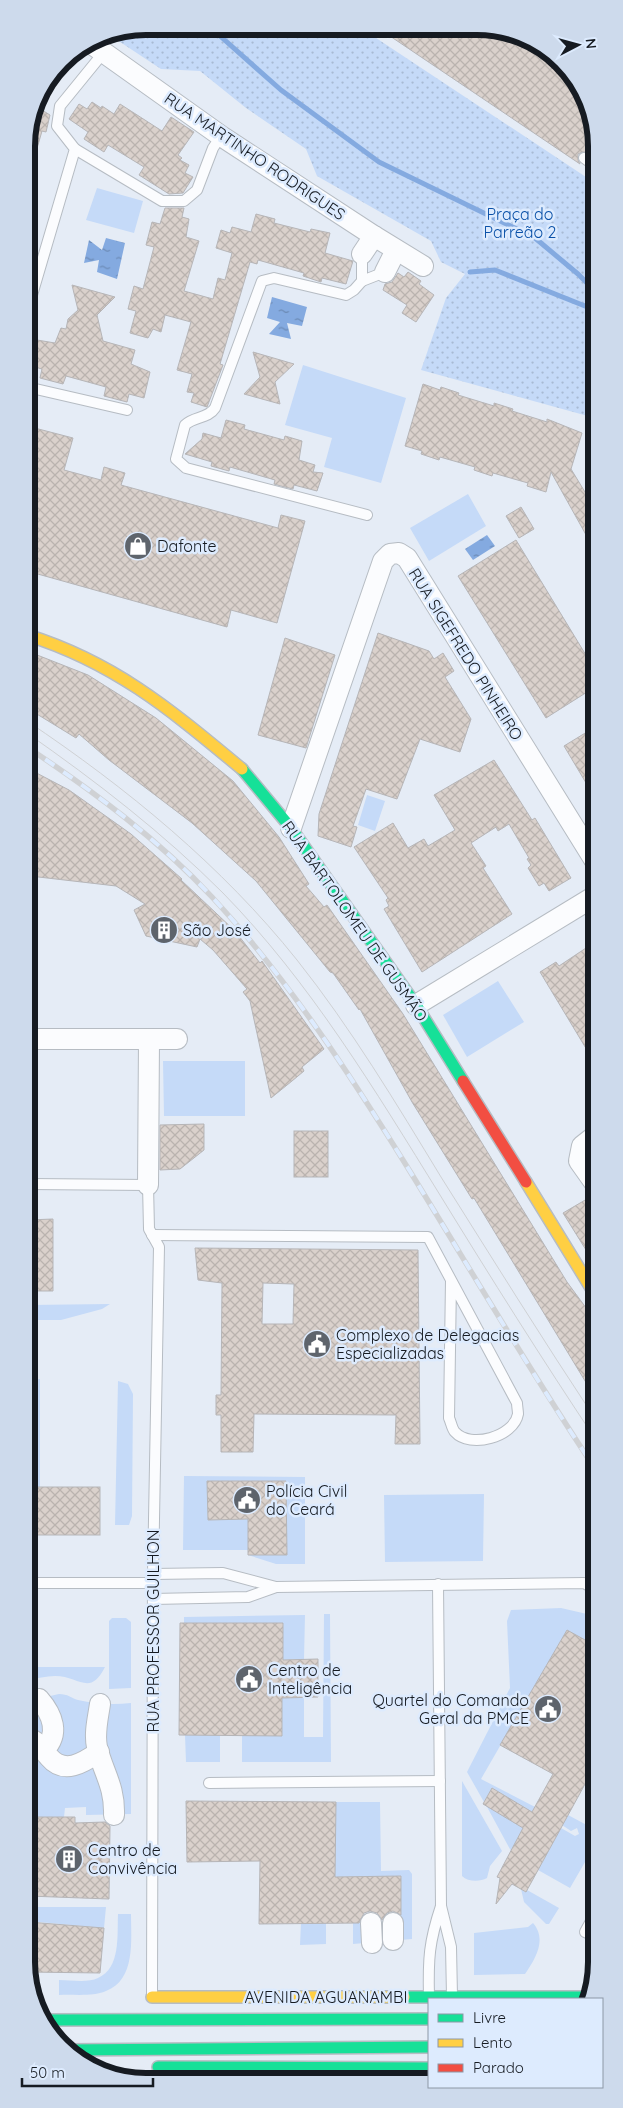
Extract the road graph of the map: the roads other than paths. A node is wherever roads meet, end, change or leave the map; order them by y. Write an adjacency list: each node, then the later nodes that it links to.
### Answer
1 (97, 47): 2 (street, RUA MARTINHO RODRIGUES); 3 (lane)
2 (222, 136): 3 (lane); 6 (street, RUA MARTINHO RODRIGUES)
3 (75, 149): 12 (lane)
4 (584, 158): 5 (lane)
5 (588, 161)
6 (374, 236): 7 (street, RUA MARTINHO RODRIGUES); 8 (street)
7 (396, 250): 9 (street, RUA MARTINHO RODRIGUES); 10 (street)
8 (362, 254): 11 (lane)
9 (423, 266)
10 (385, 272): 11 (lane)
11 (362, 281): 15 (lane)
12 (35, 285)
13 (35, 388): 14 (lane)
14 (128, 410)
15 (367, 515)
16 (35, 637): 17 (street, RUA BARTOLOMEU DE GUSMÃO)
17 (291, 828): 18 (street, RUA SIGEFREDO PINHEIRO); 20 (street, RUA BARTOLOMEU DE GUSMÃO)
18 (588, 850)
19 (588, 900): 20 (street)
20 (416, 1005): 30 (street, RUA BARTOLOMEU DE GUSMÃO)
21 (35, 1039): 22 (street)
22 (149, 1039): 23 (street); 27 (street)
23 (177, 1039)
24 (588, 1141): 25 (street)
25 (588, 1173)
26 (35, 1184): 27 (lane)
27 (148, 1185): 28 (lane, RUA PROFESSOR GUILHON)
28 (152, 1235): 29 (lane); 31 (lane, RUA PROFESSOR GUILHON)
29 (451, 1280): 29 (lane)
30 (588, 1283)
31 (153, 1578): 32 (lane); 35 (lane); 36 (lane, RUA PROFESSOR GUILHON)
32 (35, 1583)
33 (438, 1584): 34 (lane); 35 (lane); 41 (lane)
34 (588, 1585)
35 (276, 1587): 36 (lane)
36 (153, 1599): 48 (lane, RUA PROFESSOR GUILHON)
37 (39, 1699): 39 (street)
38 (100, 1704): 40 (street)
39 (36, 1744): 40 (street)
40 (99, 1752): 43 (street)
41 (440, 1781): 42 (lane); 44 (lane)
42 (209, 1783)
43 (114, 1815)
44 (441, 1906): 45 (lane); 46 (lane)
45 (428, 1997): 46 (street, AVENIDA AGUANAMBI); 48 (street, AVENIDA AGUANAMBI)
46 (452, 1997): 47 (street, AVENIDA AGUANAMBI)
47 (582, 1997)
48 (155, 2008): 49 (street, AVENIDA AGUANAMBI); 50 (street, AVENIDA AGUANAMBI); 54 (street, RUA PROFESSOR GUILHON)
49 (428, 2019)
50 (51, 2020)
51 (428, 2047): 52 (street)
52 (304, 2048): 54 (street); 56 (street)
53 (82, 2052): 54 (street)
54 (157, 2065): 56 (street)
55 (428, 2068): 56 (street)
56 (304, 2069)

